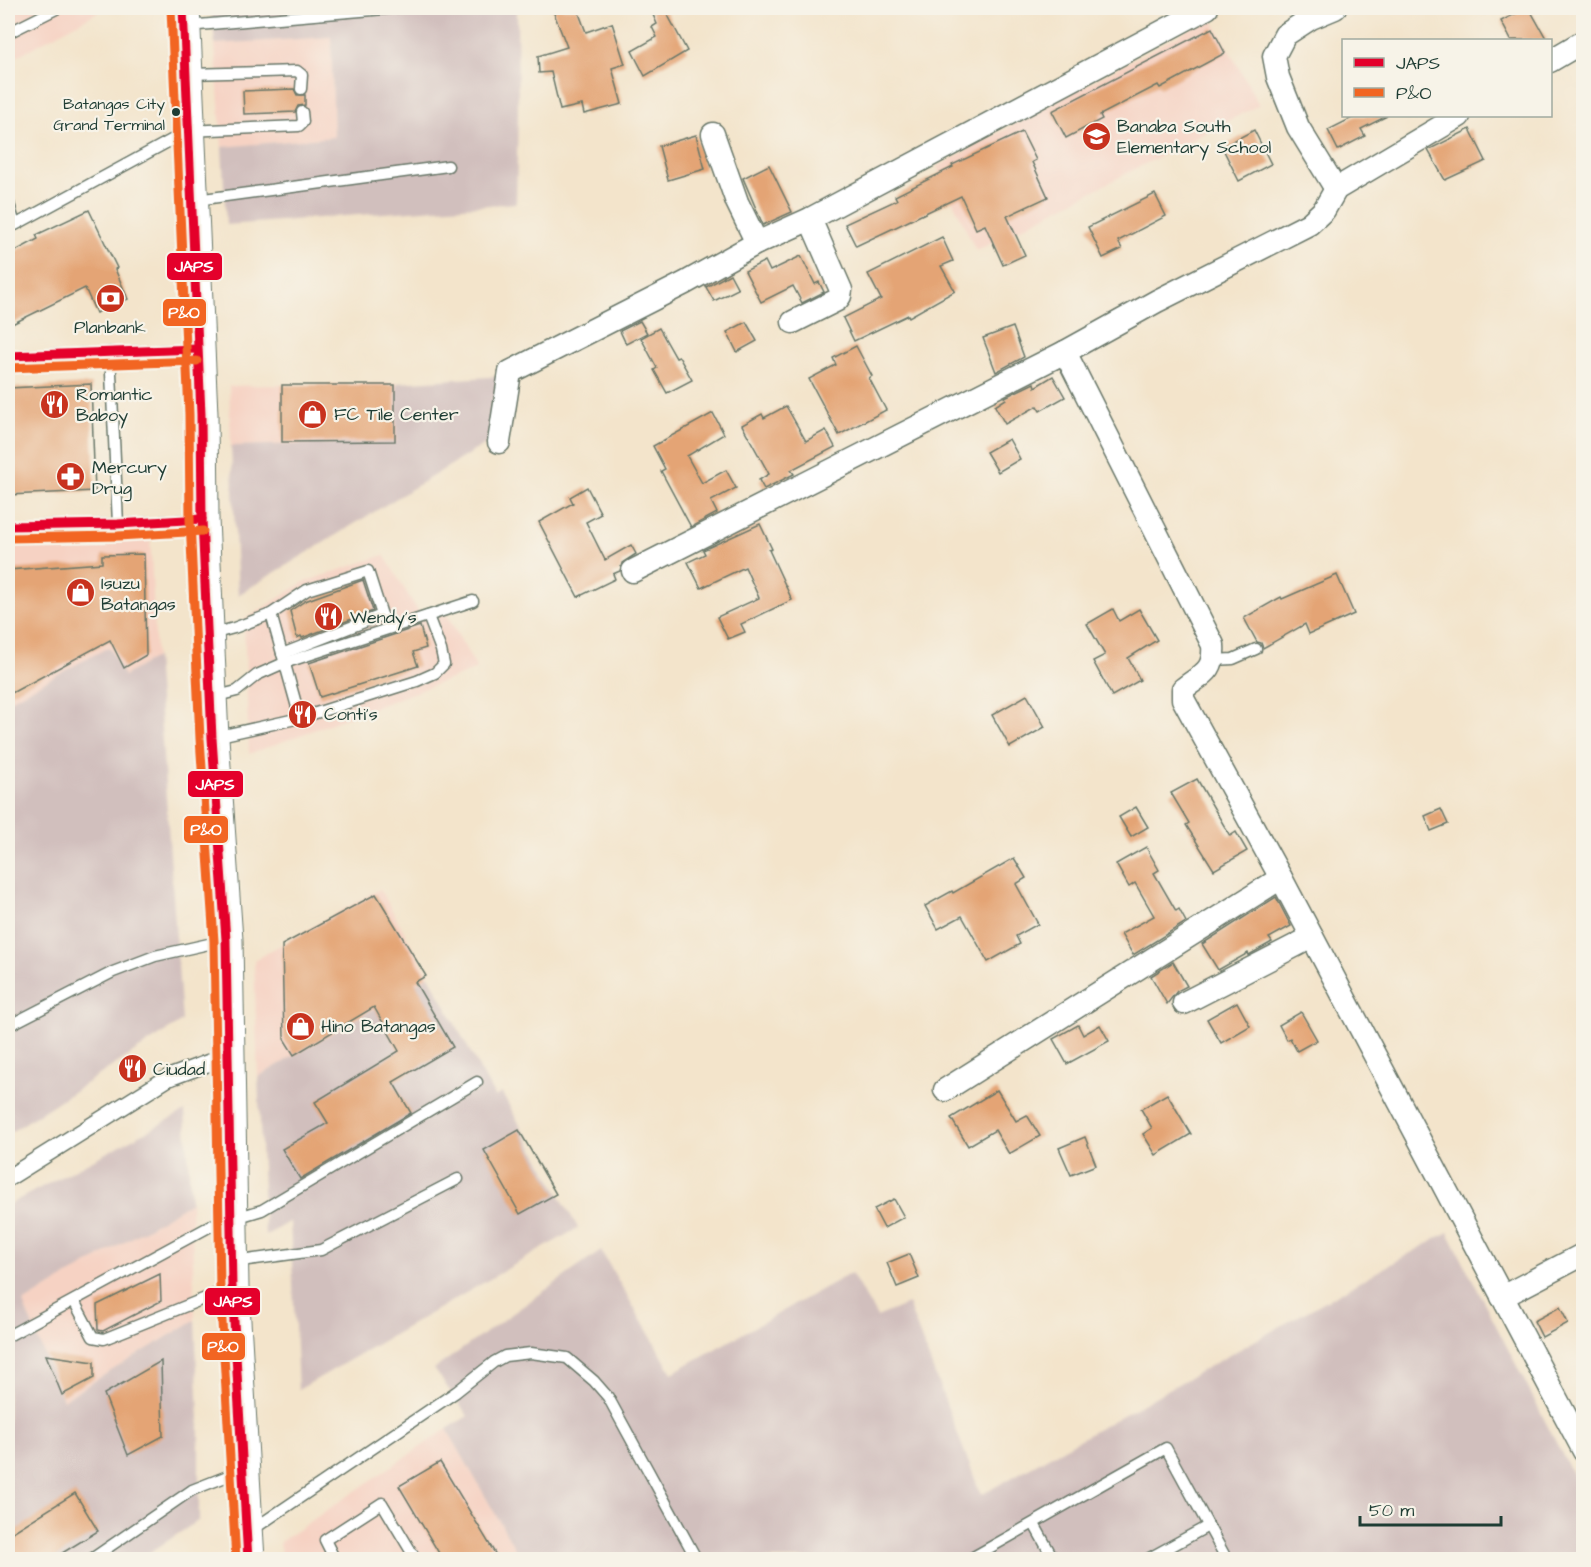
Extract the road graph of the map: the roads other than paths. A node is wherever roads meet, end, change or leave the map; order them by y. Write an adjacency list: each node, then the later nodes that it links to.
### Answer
1 (58, 8): 6 (lane)
2 (396, 8): 5 (lane)
3 (1207, 8): 19 (street)
4 (1335, 8): 16 (street)
5 (184, 17): 9 (highway)
6 (8, 33)
7 (1584, 41): 8 (street)
8 (1552, 60)
9 (186, 74): 10 (lane); 13 (highway)
10 (301, 89)
11 (302, 112): 13 (lane)
12 (1457, 117): 16 (street)
13 (188, 131): 17 (lane); 18 (highway)
14 (712, 134): 20 (street)
15 (448, 166): 18 (lane)
16 (1336, 189): 24 (street)
17 (8, 200)
18 (191, 200): 22 (highway)
19 (810, 219): 20 (street); 21 (street)
20 (758, 243): 26 (street)
21 (793, 322)
22 (197, 349): 23 (lane); 27 (highway)
23 (110, 352): 25 (lane); 28 (lane)
24 (1065, 352): 30 (street); 37 (street)
25 (8, 356)
26 (499, 442)
27 (202, 519): 28 (lane); 34 (highway)
28 (118, 524): 29 (lane)
29 (8, 526)
30 (633, 571)
31 (473, 601): 33 (lane)
32 (271, 614): 34 (lane); 36 (lane); 36 (lane)
33 (428, 616): 36 (lane); 39 (lane)
34 (208, 634): 38 (highway)
35 (1256, 649): 37 (lane)
36 (283, 658): 38 (lane); 39 (lane)
37 (1215, 660): 41 (street)
38 (211, 698): 40 (highway)
39 (300, 718): 40 (lane)
40 (212, 738): 43 (highway)
41 (1281, 878): 42 (street); 48 (street)
42 (1312, 937): 44 (street); 54 (street)
43 (226, 940): 45 (lane); 46 (highway)
44 (1184, 1004)
45 (8, 1026)
46 (227, 1056): 49 (street); 51 (highway)
47 (477, 1082): 51 (lane)
48 (945, 1089)
49 (8, 1178)
50 (458, 1179): 53 (lane)
51 (230, 1216): 53 (highway); 55 (lane)
52 (1584, 1254): 54 (street)
53 (232, 1275): 55 (lane); 58 (highway)
54 (1502, 1297): 57 (street)
55 (74, 1301): 56 (lane)
56 (8, 1336)
57 (1584, 1451)
58 (244, 1470): 61 (highway); 62 (lane)
59 (1034, 1524): 60 (lane); 66 (lane); 67 (lane)
60 (1208, 1526): 68 (lane); 69 (lane)
61 (247, 1547): 65 (lane)
62 (90, 1560)
63 (335, 1560): 64 (lane)
64 (412, 1560)
65 (697, 1560)
66 (968, 1560)
67 (1054, 1560)
68 (1146, 1560)
69 (1227, 1560)

